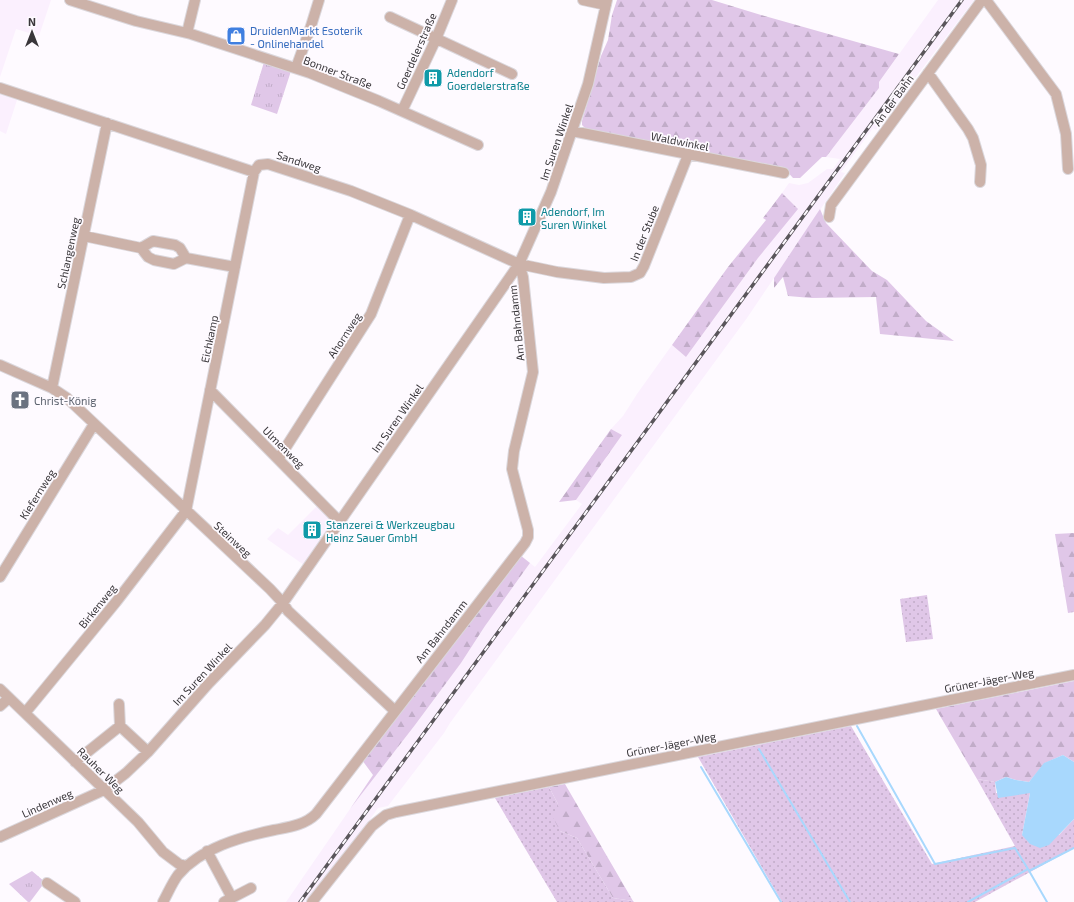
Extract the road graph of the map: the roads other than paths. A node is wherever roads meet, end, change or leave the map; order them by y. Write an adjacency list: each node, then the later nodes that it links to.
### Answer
1 (70, 0): 10 (street, Bonner Straße)
2 (194, 0): 10 (street)
3 (319, 0): 12 (street)
4 (452, 0): 11 (street, Goerdelerstraße)
5 (583, 0): 8 (street)
6 (982, 0): 13 (street, An der Bahn)
7 (986, 0): 21 (street)
8 (606, 2): 18 (street, Im Suren Winkel)
9 (390, 17): 11 (street)
10 (187, 33): 12 (street, Bonner Straße)
11 (436, 39): 14 (street); 16 (street, Goerdelerstraße)
12 (296, 68): 16 (street, Bonner Straße)
13 (928, 73): 24 (street); 26 (street, An der Bahn)
14 (512, 74)
15 (0, 88): 17 (street)
16 (402, 111): 19 (street, Bonner Straße)
17 (107, 123): 22 (street); 27 (street, Schlangenweg)
18 (572, 132): 20 (street, Waldwinkel); 30 (street, Im Suren Winkel)
19 (478, 146)
20 (688, 155): 23 (street, Waldwinkel); 30 (street, In der Stube)
21 (1068, 169)
22 (254, 172): 25 (street, Sandweg); 31 (street, Eichkamp)
23 (784, 173)
24 (980, 182)
25 (410, 215): 30 (street, Sandweg); 36 (street, Ahornweg)
26 (829, 217)
27 (84, 236): 28 (street); 33 (street, Schlangenweg)
28 (141, 248): 29 (street); 29 (street)
29 (186, 258): 31 (street)
30 (519, 264): 38 (street, Im Suren Winkel); 46 (street, Am Bahndamm)
31 (236, 267): 34 (street, Eichkamp)
32 (0, 366): 33 (street, Steinweg)
33 (52, 388): 35 (street, Steinweg)
34 (210, 390): 36 (street, Ulmenweg); 37 (street, Eichkamp)
35 (94, 424): 37 (street, Steinweg); 39 (street, Kiefernweg)
36 (279, 458): 38 (street, Ulmenweg)
37 (186, 511): 40 (street, Steinweg); 47 (street, Birkenweg)
38 (340, 522): 40 (street, Im Suren Winkel)
39 (0, 576)
40 (283, 603): 46 (street, Steinweg); 49 (street, Im Suren Winkel)
41 (1074, 675): 60 (street, Grüner-Jäger-Weg)
42 (0, 689): 43 (street, Rauher Weg)
43 (9, 698): 45 (street); 47 (street, Rauher Weg)
44 (119, 704): 48 (street)
45 (0, 706)
46 (395, 711): 53 (street, Am Bahndamm)
47 (24, 713): 50 (street, Rauher Weg)
48 (120, 726): 49 (street); 50 (street)
49 (148, 752): 51 (street, Im Suren Winkel)
50 (75, 762): 51 (street, Rauher Weg)
51 (104, 790): 52 (street, Lindenweg); 54 (street, Rauher Weg)
52 (0, 836)
53 (207, 851): 54 (street, Am Bahndamm); 57 (street)
54 (186, 866): 59 (street, Am Bahndamm)
55 (47, 883): 58 (street)
56 (251, 888): 57 (street)
57 (228, 900)
58 (75, 902)
59 (163, 902)
60 (312, 902)

